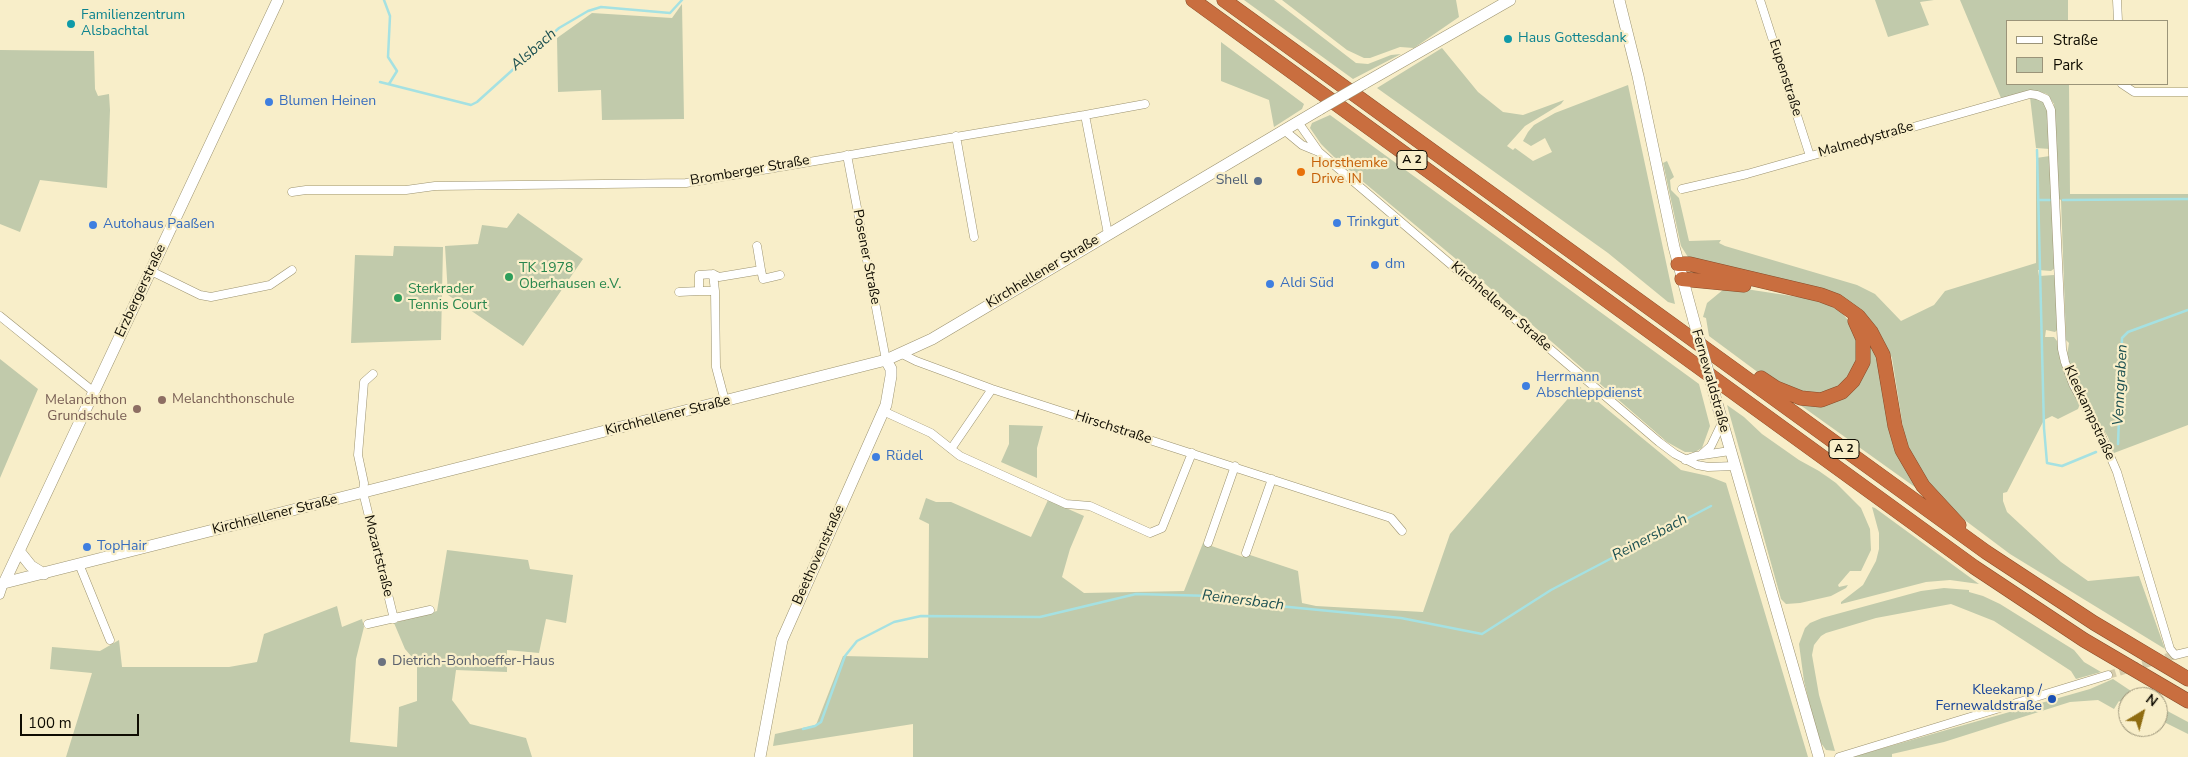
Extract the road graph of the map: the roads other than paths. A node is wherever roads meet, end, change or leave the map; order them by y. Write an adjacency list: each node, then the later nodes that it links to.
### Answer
1 (278, 0): 28 (main road, Erzbergerstraße)
2 (1193, 0): 70 (highway, A 2)
3 (1224, 0): 36 (highway, A 2)
4 (1510, 0): 14 (main road, Kirchhellener Straße, bridge)
5 (1619, 0): 25 (main road, Fernewaldstraße)
6 (1760, 0): 19 (street, Eupenstraße)
7 (2118, 0): 8 (street)
8 (2118, 20)
9 (2123, 85): 10 (street)
10 (2188, 92)
11 (2047, 101): 19 (street, Malmedystraße); 67 (street, Kleekampstraße)
12 (1145, 104): 13 (street, Bromberger Straße)
13 (1085, 116): 16 (street, Bromberger Straße); 22 (street)
14 (1298, 122): 15 (main road, Kirchhellener Straße); 17 (street, Kirchhellener Straße)
15 (1284, 130): 17 (street, Kirchhellener Straße); 22 (main road, Kirchhellener Straße)
16 (956, 136): 18 (street, Bromberger Straße); 23 (street)
17 (1319, 152): 49 (street, Kirchhellener Straße)
18 (847, 155): 21 (street, Bromberger Straße); 38 (street, Posener Straße)
19 (1810, 156): 20 (street, Malmedystraße)
20 (1682, 190)
21 (292, 192)
22 (1108, 234): 37 (main road, Kirchhellener Straße)
23 (974, 237)
24 (757, 246): 27 (street)
25 (1678, 264): 31 (main road, Fernewaldstraße); 57 (highway)
26 (292, 270): 28 (street)
27 (761, 270): 29 (street); 30 (street)
28 (150, 271): 41 (main road, Erzbergerstraße)
29 (713, 274): 32 (street); 33 (street)
30 (780, 275)
31 (1682, 279): 36 (highway); 44 (main road, Fernewaldstraße, bridge)
32 (699, 291): 33 (street); 34 (street)
33 (715, 291): 42 (street)
34 (679, 292)
35 (0, 316): 41 (street)
36 (1702, 346): 57 (highway, A 2)
37 (902, 354): 38 (main road, Kirchhellener Straße); 40 (street, Hirschstraße)
38 (886, 360): 42 (main road, Kirchhellener Straße); 43 (main road, Beethovenstraße)
39 (372, 374): 53 (street, Mozartstraße)
40 (992, 388): 45 (street); 47 (street, Hirschstraße)
41 (94, 392): 56 (main road, Erzbergerstraße)
42 (725, 401): 53 (main road, Kirchhellener Straße)
43 (883, 411): 45 (street); 71 (main road, Beethovenstraße)
44 (1722, 423): 46 (main road, Fernewaldstraße); 48 (street)
45 (951, 449): 47 (street)
46 (1730, 451): 48 (street); 51 (main road, Fernewaldstraße)
47 (1192, 453): 50 (street, Hirschstraße)
48 (1702, 455): 49 (street)
49 (1685, 460): 51 (street, Kirchhellener Straße)
50 (1235, 466): 52 (street, Hirschstraße); 55 (street)
51 (1734, 466): 72 (main road, Fernewaldstraße)
52 (1272, 478): 54 (street, Hirschstraße); 58 (street)
53 (363, 492): 59 (main road, Kirchhellener Straße); 64 (street, Mozartstraße)
54 (1402, 530)
55 (1208, 543)
56 (19, 550): 60 (main road); 61 (main road, Erzbergerstraße)
57 (1986, 552): 69 (highway, A 2)
58 (1246, 553)
59 (79, 564): 60 (main road, Kirchhellener Straße); 66 (street)
60 (44, 574): 61 (main road, Kirchhellener Straße)
61 (2, 583): 62 (street)
62 (0, 595)
63 (430, 610): 64 (street)
64 (394, 619): 65 (street)
65 (368, 624)
66 (110, 640)
67 (2188, 652)
68 (2108, 675): 73 (street)
69 (2188, 679)
70 (2188, 700)
71 (760, 757)
72 (1819, 757)
73 (1839, 757)

